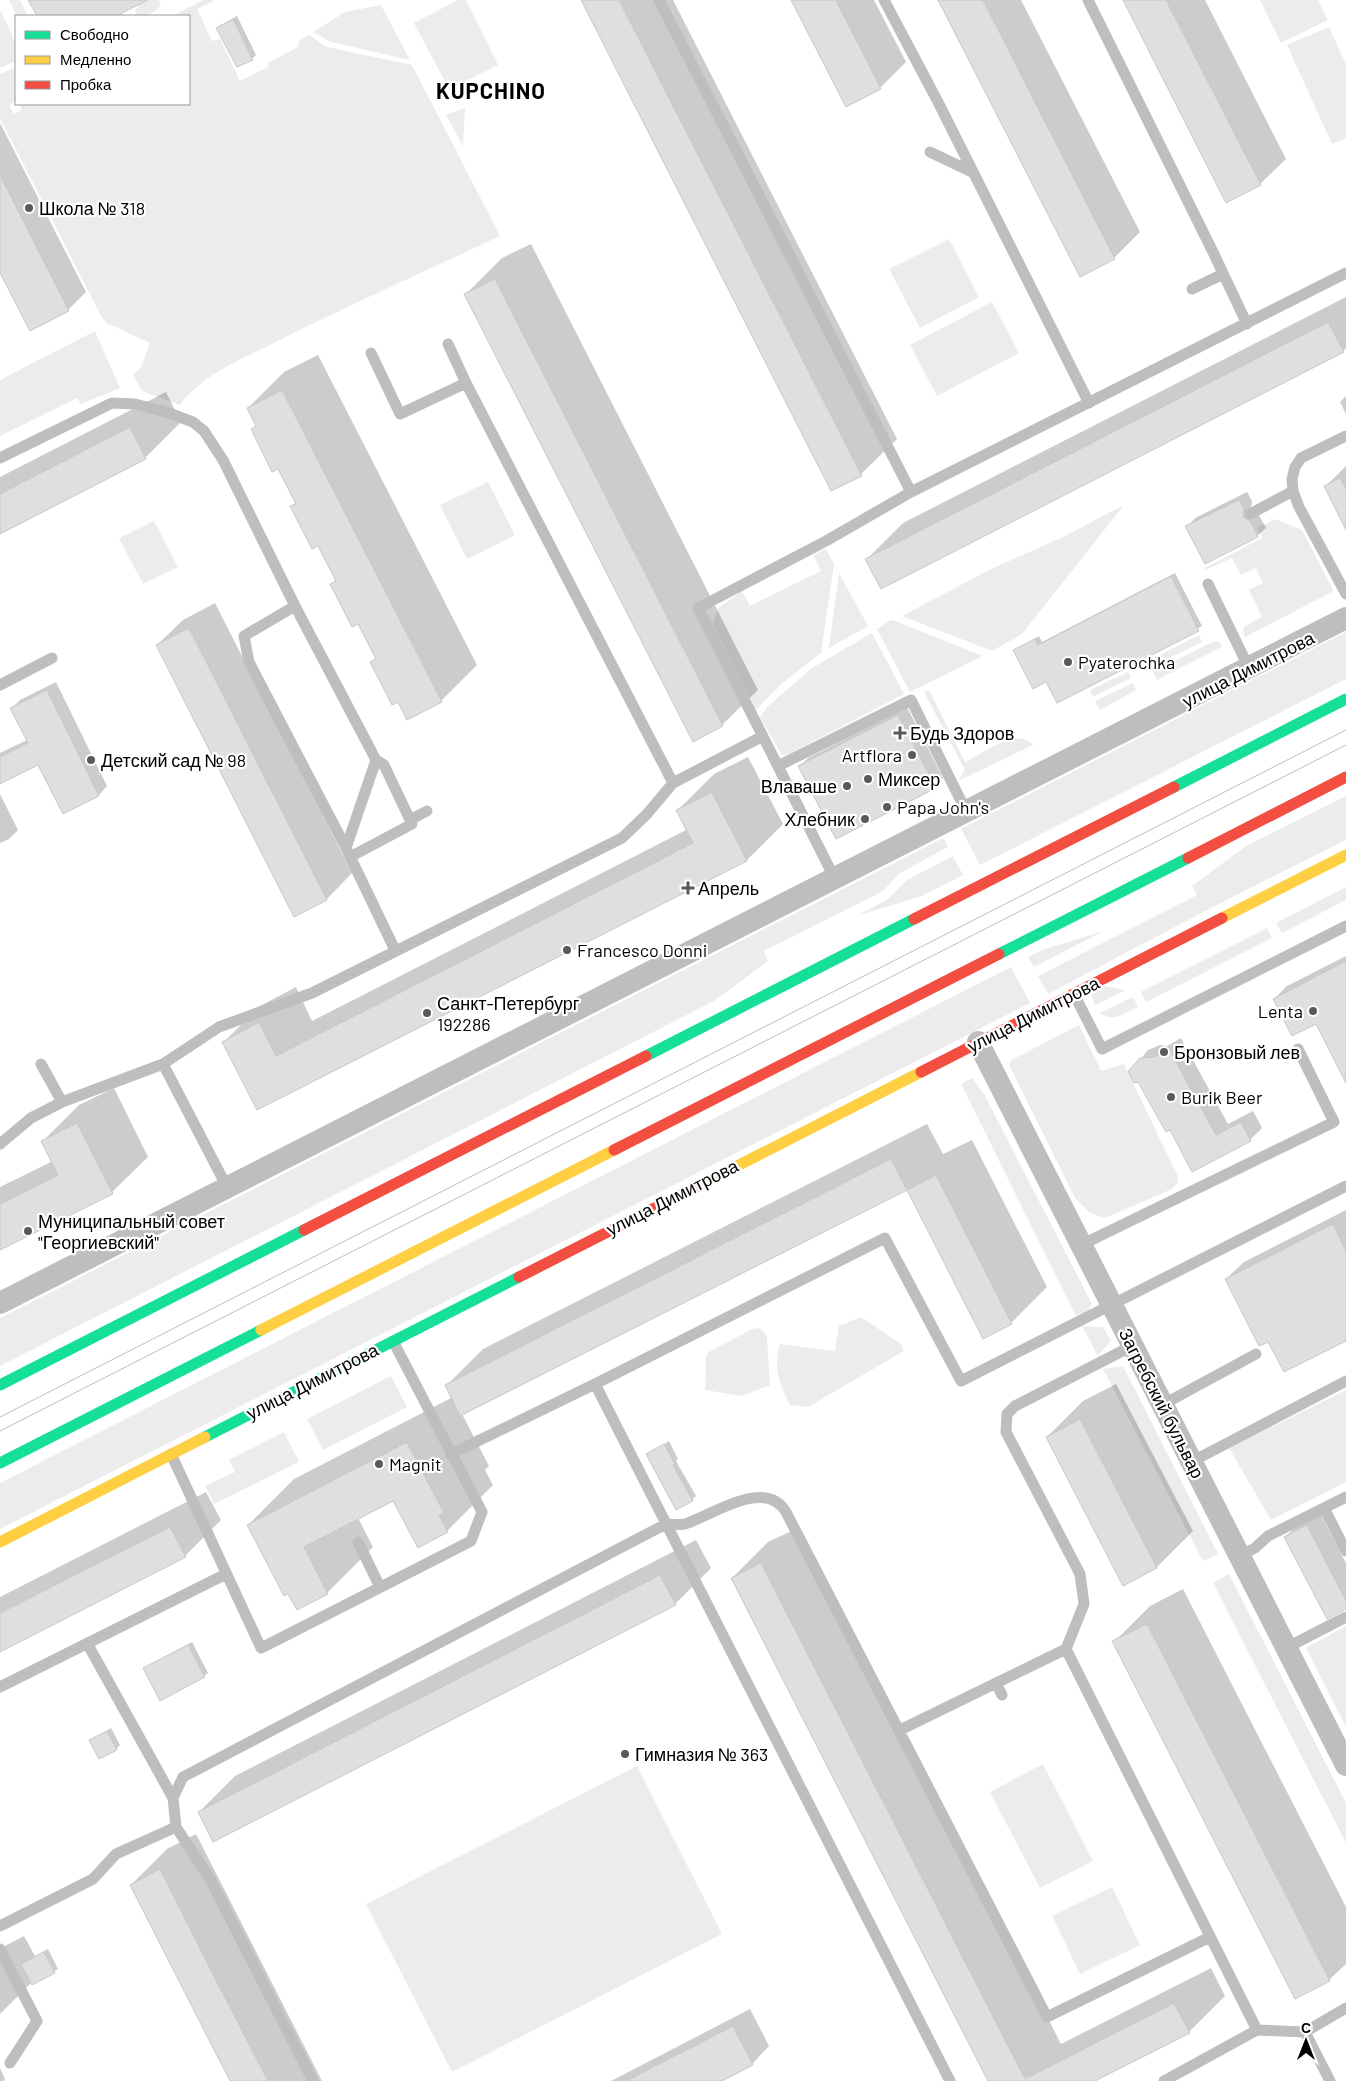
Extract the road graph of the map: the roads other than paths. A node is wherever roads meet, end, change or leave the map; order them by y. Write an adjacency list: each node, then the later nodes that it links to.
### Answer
1 (659, 0): 17 (lane)
2 (884, 0): 5 (lane)
3 (1088, 0): 7 (lane)
4 (930, 152): 5 (lane)
5 (972, 172): 13 (lane)
6 (1346, 273): 9 (lane)
7 (1223, 274): 8 (lane); 9 (lane)
8 (1192, 289)
9 (1247, 324): 13 (lane)
10 (448, 344): 12 (lane)
11 (371, 353): 12 (lane)
12 (466, 383): 31 (lane)
13 (1089, 403): 17 (lane)
14 (1346, 436): 16 (lane)
15 (0, 458): 21 (lane)
16 (1293, 491): 18 (lane); 20 (lane)
17 (911, 492): 27 (lane)
18 (1250, 514)
19 (1208, 584): 24 (lane)
20 (1346, 594)
21 (296, 606): 28 (lane); 35 (lane)
22 (1346, 618): 24 (street, улица Димитрова)
23 (52, 658): 25 (lane)
24 (1250, 668): 33 (street, улица Димитрова)
25 (0, 685)
26 (1346, 699): 57 (street)
27 (763, 736): 29 (lane); 31 (lane)
28 (376, 760): 34 (lane); 35 (lane)
29 (778, 766): 33 (lane); 37 (lane)
30 (1346, 777): 62 (street)
31 (673, 783): 39 (lane)
32 (427, 811): 34 (lane)
33 (967, 813): 37 (street, улица Димитрова)
34 (410, 820): 35 (lane)
35 (348, 852): 39 (lane)
36 (1346, 855): 40 (street, улица Димитрова)
37 (835, 879): 48 (street, улица Димитрова)
38 (1346, 926): 40 (lane)
39 (395, 950): 44 (lane)
40 (1074, 993): 41 (street, улица Димитрова)
41 (978, 1042): 49 (street, Загребский бульвар); 52 (street, улица Димитрова)
42 (1298, 1049): 49 (lane)
43 (41, 1064): 45 (lane)
44 (163, 1064): 45 (lane); 48 (lane)
45 (62, 1102): 46 (lane)
46 (0, 1144)
47 (1346, 1186): 51 (lane)
48 (227, 1187): 50 (street, улица Димитрова)
49 (1081, 1245): 51 (street, Загребский бульвар)
50 (0, 1303)
51 (1112, 1306): 53 (street, Загребский бульвар); 56 (lane)
52 (392, 1340): 59 (street, улица Димитрова); 60 (lane)
53 (1132, 1346): 58 (street, Загребский бульвар); 75 (lane)
54 (1256, 1354): 58 (lane)
55 (1346, 1381): 61 (lane)
56 (595, 1384): 60 (lane); 65 (lane)
57 (0, 1385)
58 (1162, 1404): 61 (street, Загребский бульвар)
59 (171, 1454): 66 (street, улица Димитрова); 70 (lane)
60 (452, 1454): 71 (lane)
61 (1192, 1462): 69 (street, Загребский бульвар)
62 (0, 1463)
63 (1346, 1497): 64 (lane)
64 (1324, 1508): 68 (lane); 69 (lane)
65 (666, 1524): 79 (lane); 81 (lane); 91 (lane)
66 (0, 1542)
67 (358, 1542): 71 (lane)
68 (1346, 1551)
69 (1240, 1556): 74 (street, Загребский бульвар)
70 (226, 1574): 71 (lane); 73 (lane)
71 (380, 1588)
72 (1346, 1617): 74 (lane)
73 (87, 1643): 77 (lane); 81 (lane)
74 (1286, 1648): 80 (street, Загребский бульвар)
75 (1066, 1649): 76 (lane); 84 (lane)
76 (996, 1683): 78 (lane); 79 (lane)
77 (0, 1687)
78 (1002, 1695)
79 (900, 1730): 84 (lane)
80 (1346, 1765)
81 (173, 1798): 82 (lane)
82 (176, 1826): 83 (lane); 90 (lane)
83 (0, 1926)
84 (1210, 1937): 87 (lane)
85 (0, 1949): 89 (lane)
86 (1346, 2008): 88 (lane)
87 (1257, 2030): 88 (lane); 92 (lane)
88 (1305, 2032): 93 (lane)
89 (10, 2063)
90 (313, 2081)
91 (950, 2081)
92 (1164, 2081)
93 (1330, 2081)

